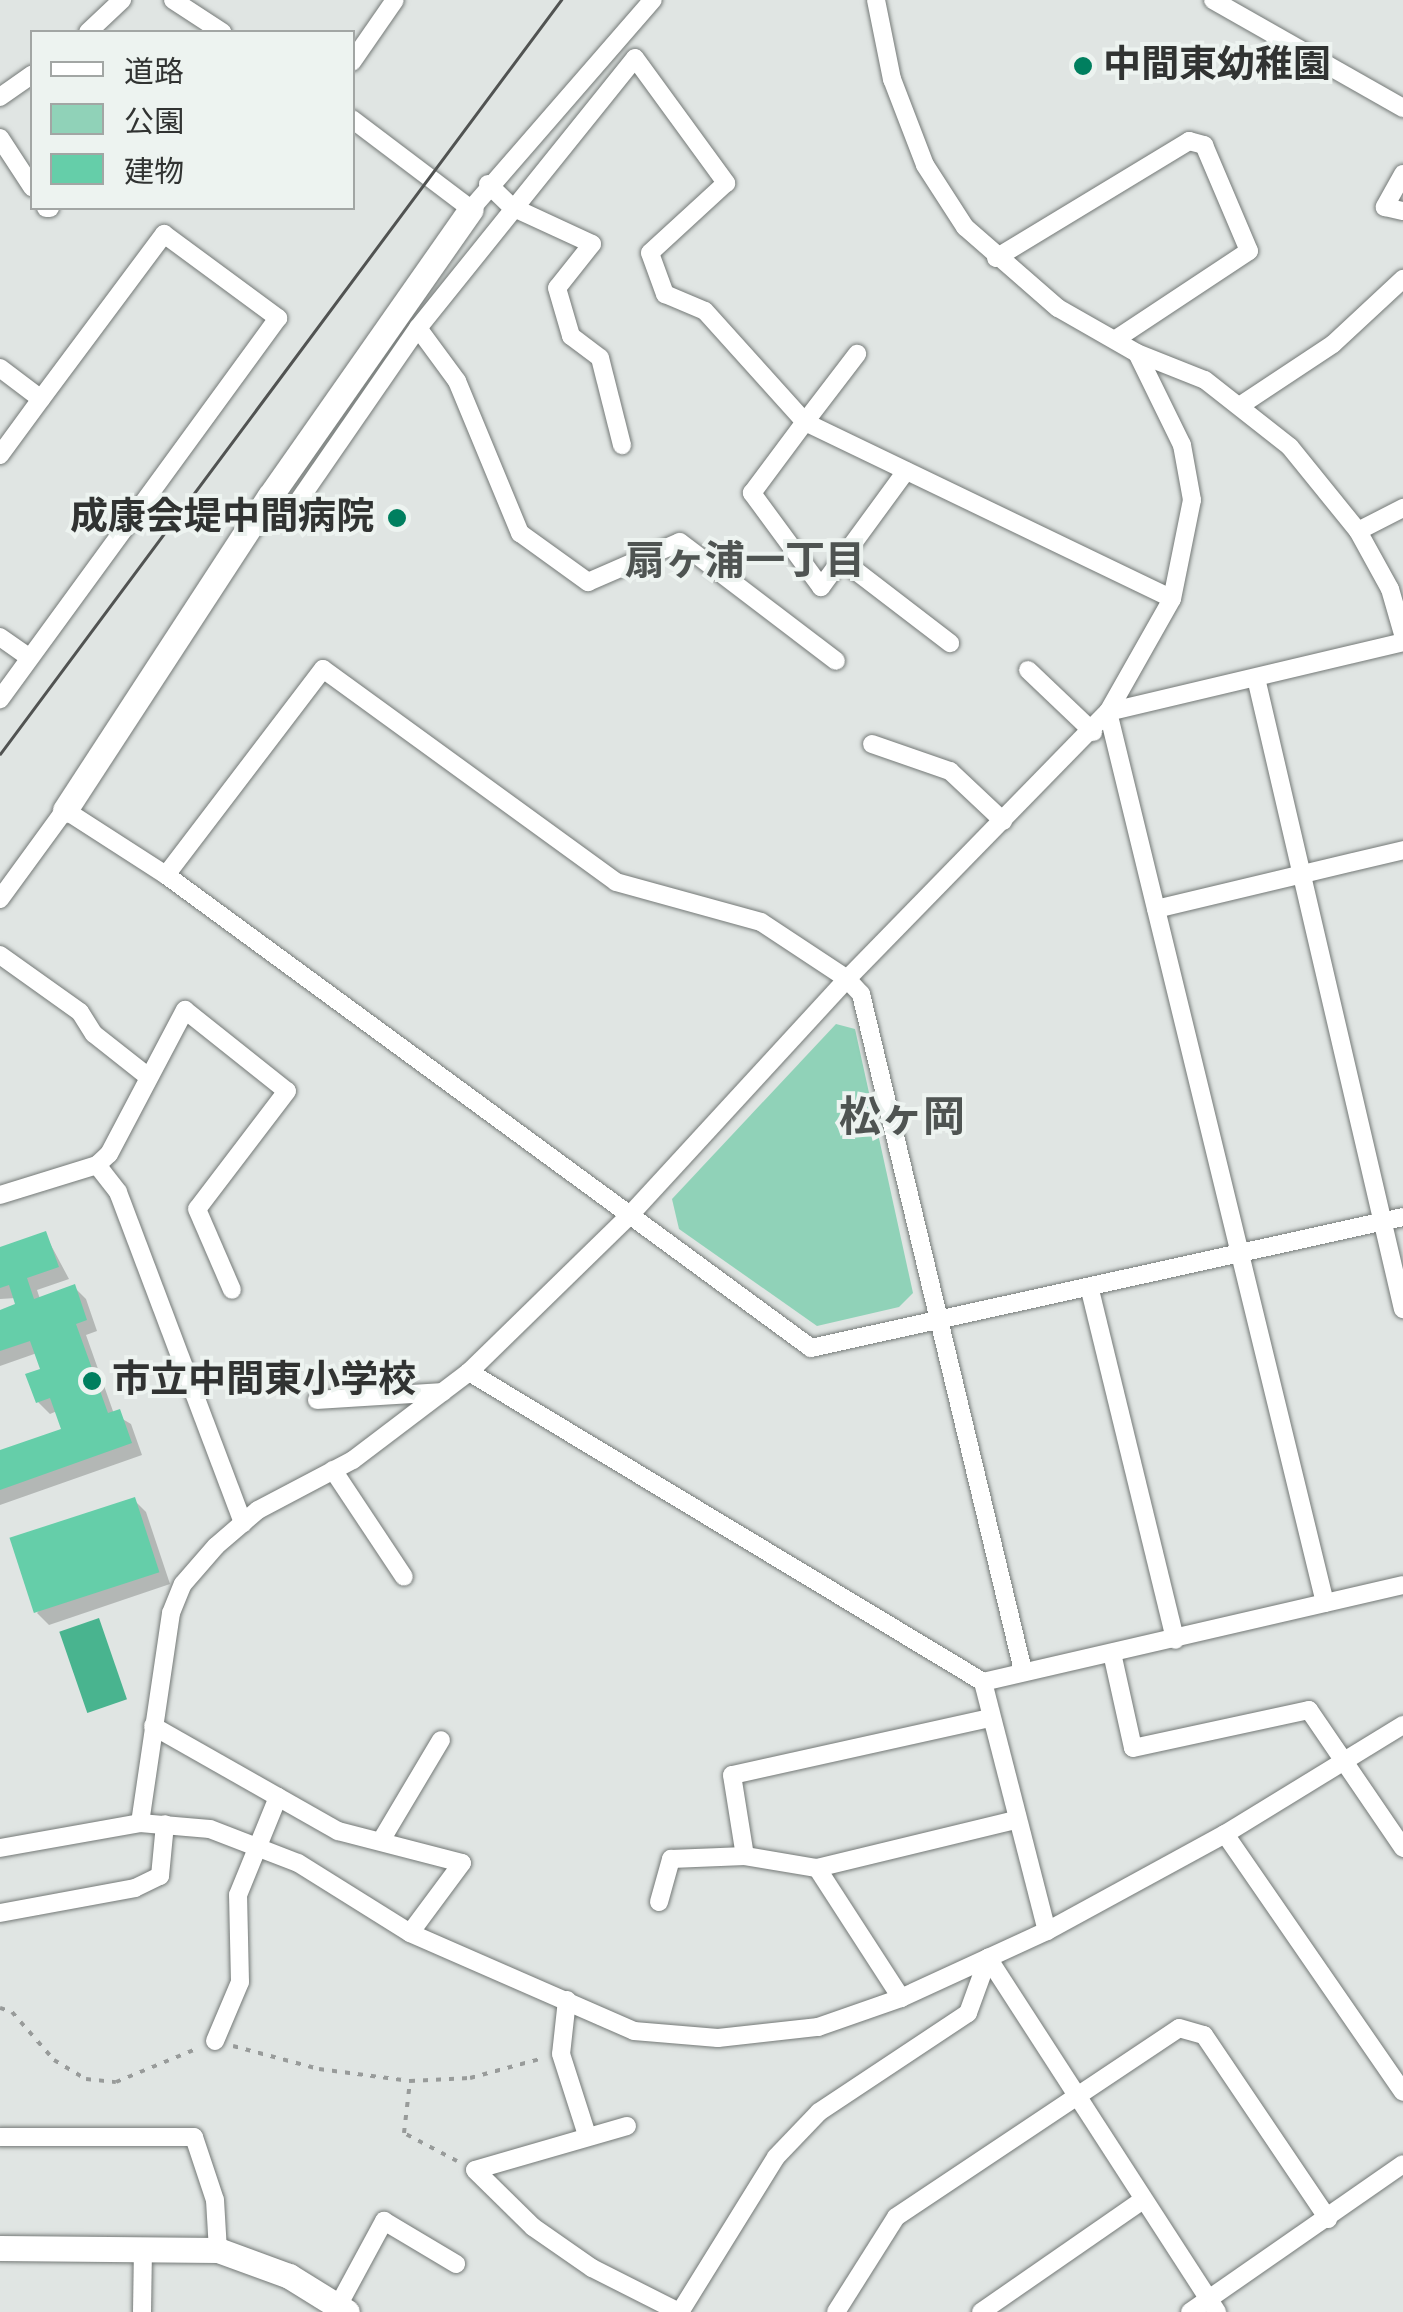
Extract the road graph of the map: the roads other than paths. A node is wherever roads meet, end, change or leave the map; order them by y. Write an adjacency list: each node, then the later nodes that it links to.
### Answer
1 (122, 0): 7 (street)
2 (173, 0): 8 (street)
3 (394, 0): 9 (street)
4 (653, 0): 17 (street)
5 (876, 0): 21 (street)
6 (1215, 1): 12 (street)
7 (90, 30)
8 (219, 30)
9 (355, 58)
10 (30, 76): 11 (street)
11 (0, 97)
12 (1403, 108)
13 (355, 122): 19 (street)
14 (0, 138): 16 (street)
15 (1403, 174): 20 (street)
16 (30, 184)
17 (488, 184): 18 (street); 19 (street)
18 (512, 207): 23 (street); 30 (street); 31 (street)
19 (471, 209): 34 (street)
20 (1403, 210)
21 (996, 258): 24 (street); 24 (street)
22 (1403, 279): 29 (street)
23 (418, 328): 34 (street); 44 (street)
24 (1116, 340): 25 (street)
25 (1137, 353): 29 (street); 38 (street)
26 (857, 354): 30 (street)
27 (0, 368): 28 (street)
28 (41, 399): 32 (street); 43 (street)
29 (1241, 405): 36 (street)
30 (805, 422): 33 (street); 37 (street)
31 (622, 445)
32 (0, 455)
33 (906, 471): 37 (street); 38 (street)
34 (270, 496): 51 (street)
35 (1403, 508): 36 (street)
36 (1358, 531): 39 (street)
37 (843, 560): 42 (street)
38 (1172, 599): 48 (street)
39 (1403, 634)
40 (0, 637): 43 (street)
41 (1403, 642): 46 (street)
42 (950, 643)
43 (29, 657): 47 (street)
44 (836, 661)
45 (1028, 670): 49 (street)
46 (1256, 678): 48 (street); 55 (street)
47 (0, 698)
48 (1108, 712): 49 (street); 57 (street)
49 (1092, 732): 52 (street)
50 (872, 744): 52 (street)
51 (65, 810): 54 (street); 56 (street)
52 (1004, 821): 59 (street)
53 (1403, 850): 55 (street)
54 (166, 875): 59 (street); 63 (street)
55 (1303, 876): 57 (street); 65 (street)
56 (0, 898)
57 (1156, 909): 66 (street)
58 (0, 954): 60 (street)
59 (847, 979): 63 (street); 70 (street)
60 (146, 1075): 61 (street); 67 (street)
61 (96, 1166): 62 (street); 75 (street)
62 (0, 1195)
63 (629, 1216): 70 (street); 71 (street)
64 (1403, 1217): 65 (street)
65 (1382, 1222): 66 (street); 69 (street)
66 (1240, 1258): 68 (street); 78 (street)
67 (232, 1290)
68 (1090, 1290): 70 (street); 79 (street)
69 (1403, 1310)
70 (938, 1318): 81 (street)
71 (470, 1372): 72 (street); 82 (street)
72 (443, 1392): 73 (street); 74 (street)
73 (317, 1400)
74 (333, 1470): 75 (street); 76 (street)
75 (243, 1523): 85 (street)
76 (404, 1577)
77 (1403, 1584): 78 (street)
78 (1324, 1603): 79 (street)
79 (1174, 1640): 80 (street)
80 (1112, 1653): 81 (street); 87 (street)
81 (1023, 1670): 82 (street)
82 (982, 1682): 83 (street)
83 (990, 1718): 89 (street); 97 (street)
84 (1403, 1725): 87 (street)
85 (153, 1726): 88 (street); 90 (street)
86 (440, 1740): 93 (street)
87 (1343, 1760): 92 (street); 96 (street)
88 (278, 1798): 93 (street); 94 (street)
89 (1015, 1820): 98 (street); 101 (street)
90 (140, 1822): 91 (street); 95 (street)
91 (165, 1824): 94 (street); 100 (street)
92 (1226, 1834): 101 (street); 107 (street)
93 (382, 1839): 102 (street)
94 (257, 1844): 102 (street); 106 (street)
95 (0, 1848)
96 (1403, 1848)
97 (745, 1856): 98 (street); 99 (street)
98 (817, 1868): 104 (street)
99 (659, 1902)
100 (0, 1913)
101 (1047, 1931): 103 (street)
102 (410, 1932): 105 (street)
103 (988, 1958): 104 (street); 108 (street); 122 (street)
104 (901, 1998): 105 (street)
105 (567, 2000): 110 (street)
106 (215, 2041)
107 (1403, 2092)
108 (1074, 2098): 113 (street); 114 (street); 123 (street)
109 (627, 2126): 110 (street)
110 (587, 2135): 122 (street)
111 (0, 2137): 117 (street)
112 (1403, 2164): 114 (street)
113 (1142, 2200): 119 (street); 124 (street)
114 (1328, 2219): 119 (street)
115 (143, 2247): 116 (street); 117 (street); 121 (street)
116 (0, 2248)
117 (218, 2250): 120 (street)
118 (456, 2264): 120 (street)
119 (1213, 2306): 125 (street)
120 (342, 2309)
121 (142, 2312)
122 (680, 2312)
123 (836, 2312)
124 (980, 2312)
125 (1190, 2312)

